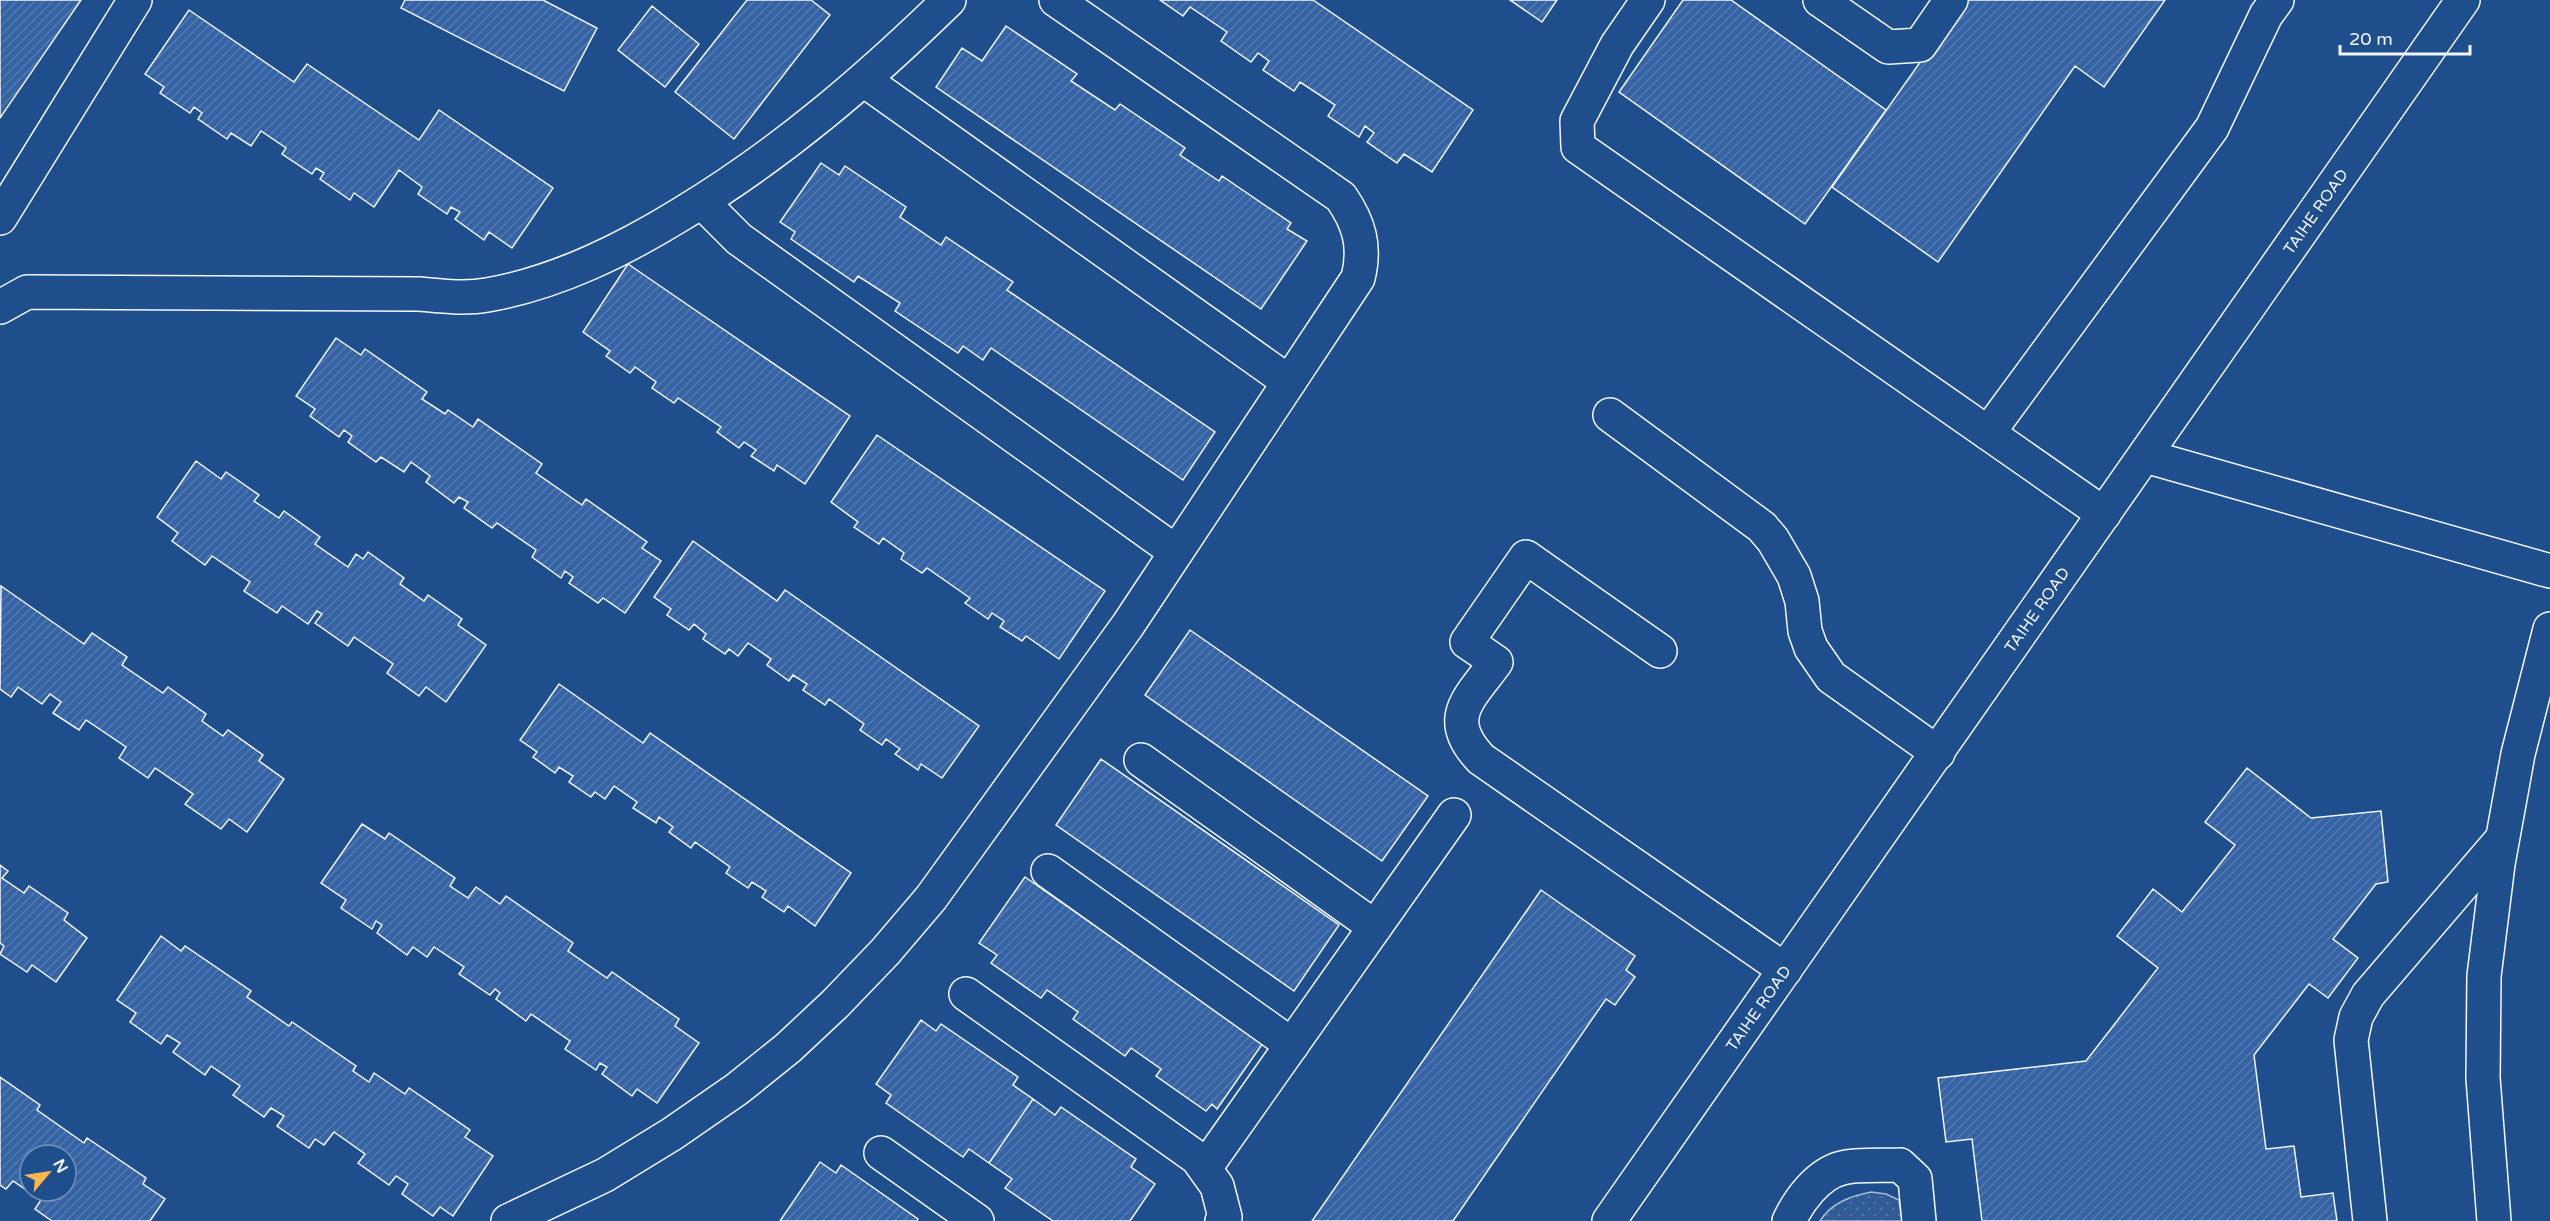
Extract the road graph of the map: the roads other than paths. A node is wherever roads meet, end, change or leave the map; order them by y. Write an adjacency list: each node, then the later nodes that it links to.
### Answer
1 (135, 0): 11 (street)
2 (949, 0): 9 (street)
3 (1056, 0): 13 (street)
4 (1648, 0): 15 (street)
5 (1820, 0): 6 (street)
6 (1951, 0)
7 (2277, 0): 15 (street)
8 (2463, 0): 16 (street, TAIHE ROAD)
9 (864, 80): 10 (street); 13 (street)
10 (702, 202): 12 (street); 18 (street)
11 (0, 218)
12 (0, 307)
13 (1289, 382): 18 (street)
14 (1610, 415): 22 (street)
15 (1988, 433): 17 (street)
16 (2145, 456): 17 (street, TAIHE ROAD); 19 (street)
17 (2104, 514): 22 (street, TAIHE ROAD)
18 (1176, 552): 33 (street)
19 (2550, 571)
20 (2550, 629): 25 (street)
21 (1660, 651): 28 (street)
22 (1938, 753): 28 (street, TAIHE ROAD)
23 (1140, 760): 27 (street)
24 (1454, 815): 27 (street)
25 (2502, 839): 39 (street); 40 (street)
26 (1048, 871): 30 (street)
27 (1375, 927): 30 (street)
28 (1785, 970): 36 (street, TAIHE ROAD)
29 (966, 994): 32 (street)
30 (1292, 1045): 32 (street)
31 (881, 1153): 34 (street)
32 (1205, 1168): 35 (street)
33 (508, 1221)
34 (977, 1221)
35 (1222, 1221)
36 (1609, 1221)
37 (1789, 1221): 38 (street)
38 (1919, 1221)
39 (2370, 1221)
40 (2494, 1221)

